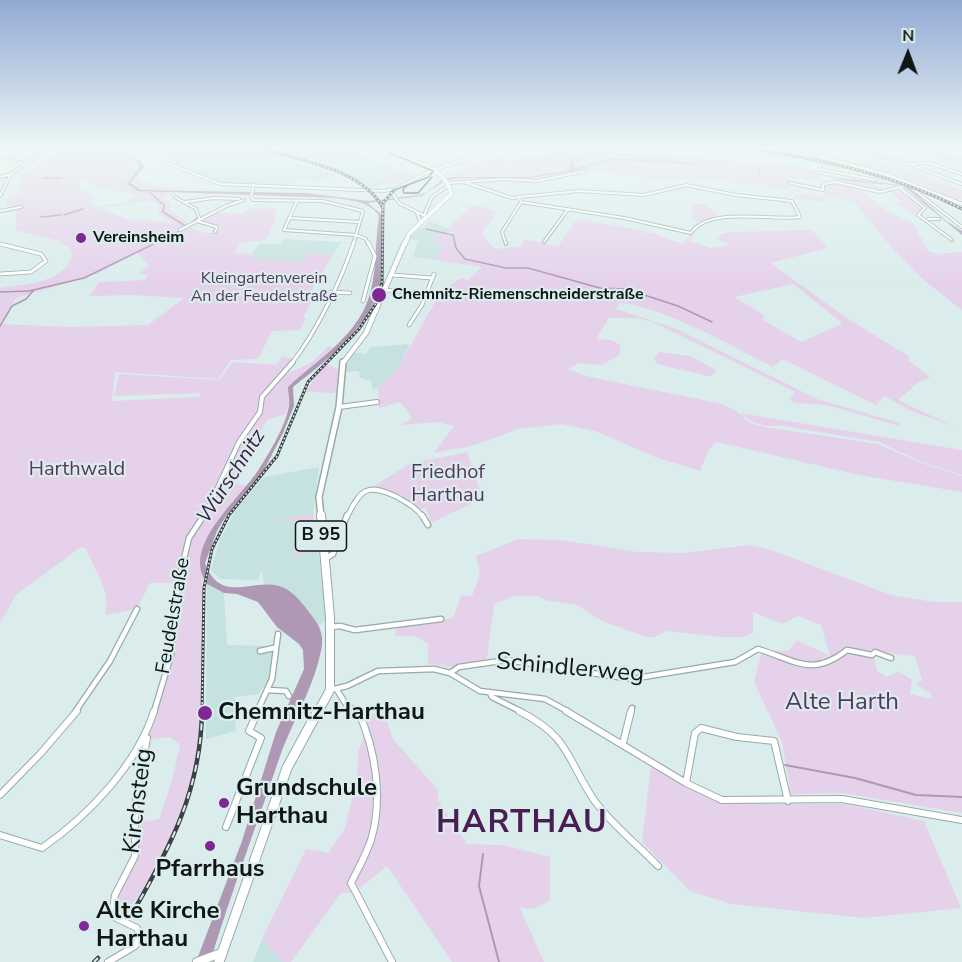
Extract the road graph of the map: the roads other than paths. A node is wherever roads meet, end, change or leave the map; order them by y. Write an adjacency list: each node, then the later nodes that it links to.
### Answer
1 (251, 194): 17 (street)
2 (435, 194): 25 (street)
3 (451, 194): 25 (main road, B 95)
4 (495, 194): 14 (street)
5 (550, 194): 14 (street)
6 (626, 194): 7 (street)
7 (649, 194)
8 (730, 194): 22 (street)
9 (913, 194): 28 (street)
10 (916, 194): 32 (street)
11 (937, 194): 20 (main road)
12 (175, 197): 19 (street)
13 (395, 197): 24 (street)
14 (519, 197): 18 (street)
15 (239, 199): 19 (street)
16 (244, 200): 27 (street)
17 (297, 201): 26 (street); 31 (street)
18 (521, 201): 22 (street); 39 (street)
19 (185, 202): 27 (street)
20 (962, 204)
21 (21, 207): 23 (street)
22 (569, 208): 37 (street)
23 (0, 211)
24 (417, 213): 25 (street); 30 (street)
25 (425, 215): 30 (main road, B 95)
26 (290, 218): 31 (street); 35 (street)
27 (198, 219): 33 (street); 34 (street)
28 (927, 219): 29 (street); 36 (street)
29 (939, 219)
30 (420, 221): 42 (main road, B 95)
31 (359, 222): 35 (street, Feudelstraße)
32 (962, 227)
33 (180, 230)
34 (215, 232)
35 (356, 234): 45 (street, Feudelstraße); 48 (street)
36 (952, 240)
37 (544, 242)
38 (0, 244): 40 (street)
39 (506, 244)
40 (0, 274)
41 (434, 274): 43 (street)
42 (393, 275): 43 (street); 44 (main road, B 95)
43 (431, 278): 47 (street)
44 (386, 290): 47 (street); 51 (main road, B 95)
45 (330, 292): 46 (street); 67 (street, Feudelstraße)
46 (350, 293)
47 (425, 294): 49 (street)
48 (363, 301)
49 (409, 325)
50 (377, 402): 51 (street)
51 (339, 407): 53 (main road, B 95)
52 (428, 525): 53 (street)
53 (324, 560): 56 (main road, B 95)
54 (137, 609): 70 (street)
55 (441, 618): 56 (street)
56 (331, 627): 63 (main road, B 95)
57 (278, 634): 58 (street)
58 (274, 648): 59 (street); 62 (street)
59 (260, 651)
60 (891, 658): 61 (street, Schindlerweg)
61 (450, 673): 63 (street); 64 (street)
62 (268, 690): 65 (street); 73 (street)
63 (333, 690): 76 (main road, B 95); 79 (street)
64 (490, 693): 68 (street); 75 (street)
65 (289, 696)
66 (632, 708): 68 (street)
67 (147, 734): 74 (street, Feudelstraße); 77 (street, Kirchsteig)
68 (623, 743): 69 (street)
69 (686, 783): 71 (street); 71 (street)
70 (0, 795)
71 (788, 801): 72 (street)
72 (962, 820)
73 (226, 826)
74 (0, 835)
75 (658, 866)
76 (218, 956): 78 (main road)
77 (108, 962)
78 (197, 962)
79 (392, 962)

